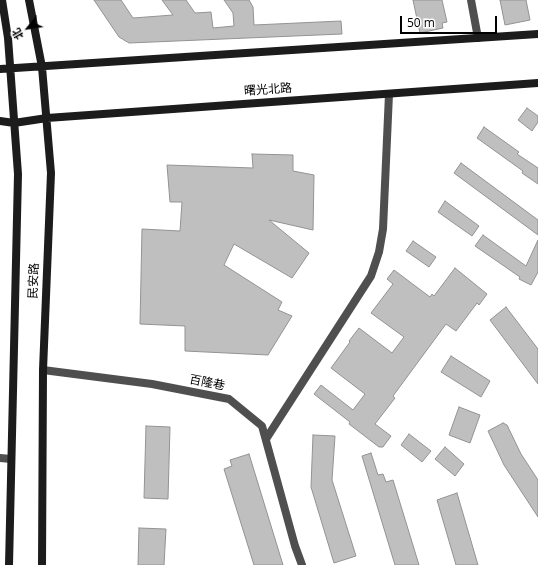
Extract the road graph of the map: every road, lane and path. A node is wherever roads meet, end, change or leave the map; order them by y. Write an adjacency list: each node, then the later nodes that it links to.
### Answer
1 (2, 0): 8 (main road, 民安路)
2 (29, 0): 6 (main road, 民安路)
3 (471, 0): 5 (street)
4 (538, 34): 5 (main road)
5 (478, 38): 6 (main road)
6 (42, 67): 8 (main road); 11 (main road, 民安路)
7 (0, 69): 8 (main road)
8 (10, 70): 13 (main road, 民安路)
9 (538, 83): 10 (main road, 曙光北路)
10 (389, 94): 11 (main road, 曙光北路); 15 (street)
11 (47, 118): 13 (main road, 曙光北路); 14 (main road, 民安路)
12 (0, 121): 13 (main road, 曙光北路)
13 (14, 123): 17 (main road, 民安路)
14 (43, 370): 15 (street, 百隆巷); 19 (main road, 民安路)
15 (266, 439): 20 (street, 百隆巷)
16 (0, 458): 17 (street)
17 (11, 459): 18 (main road, 民安路)
18 (9, 565)
19 (42, 565)
20 (302, 565)

